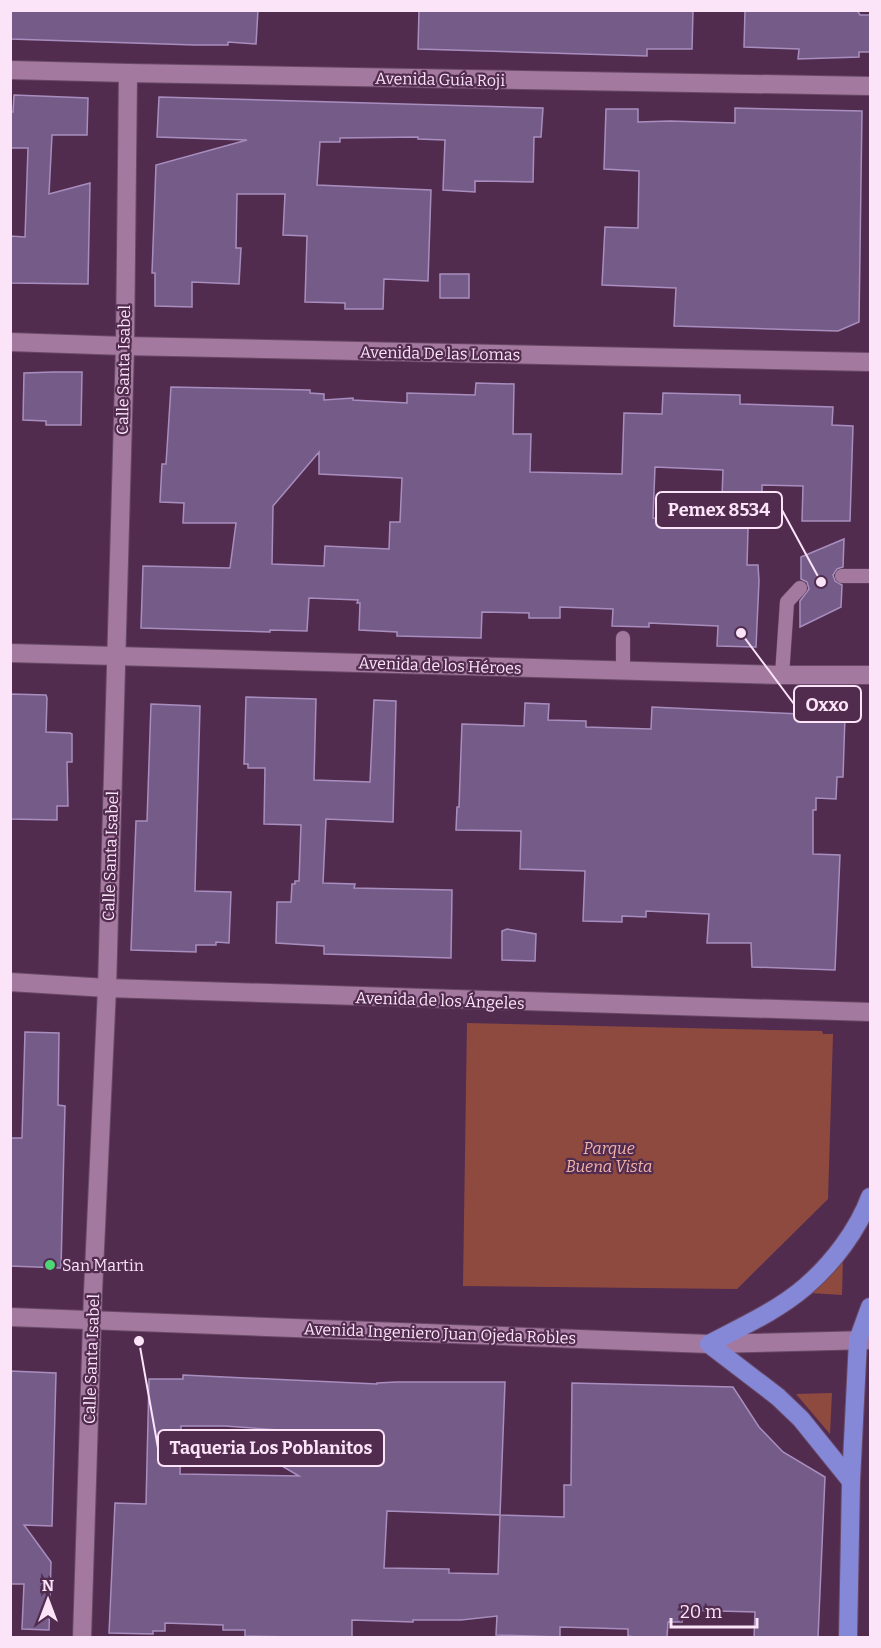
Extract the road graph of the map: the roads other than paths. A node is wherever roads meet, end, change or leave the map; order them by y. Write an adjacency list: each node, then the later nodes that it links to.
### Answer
1 (10, 70): 2 (street, Avenida Guía Roji)
2 (128, 74): 3 (street, Avenida Guía Roji); 5 (street, Calle Santa Isabel)
3 (870, 86)
4 (10, 342): 5 (street, Avenida De las Lomas)
5 (125, 346): 6 (street, Avenida De las Lomas); 12 (street, Calle Santa Isabel)
6 (870, 362)
7 (843, 576): 8 (lane)
8 (870, 576)
9 (800, 588): 14 (lane)
10 (623, 638): 13 (lane)
11 (10, 653): 12 (street, Avenida de los Héroes)
12 (115, 655): 13 (street, Avenida de los Héroes); 17 (street, Calle Santa Isabel)
13 (623, 670): 14 (street, Avenida de los Héroes)
14 (782, 675): 15 (street, Avenida de los Héroes)
15 (870, 675)
16 (10, 982): 17 (street, Avenida de los Ángeles)
17 (106, 988): 18 (street, Avenida de los Ángeles); 22 (street, Calle Santa Isabel)
18 (870, 1012)
19 (870, 1197): 24 (main road)
20 (870, 1306): 23 (main road)
21 (10, 1317): 22 (street, Avenida Ingeniero Juan Ojeda Robles)
22 (93, 1319): 24 (street, Avenida Ingeniero Juan Ojeda Robles); 26 (street, Calle Santa Isabel)
23 (864, 1340): 24 (street, Avenida Ingeniero Juan Ojeda Robles); 25 (main road)
24 (709, 1344): 25 (main road)
25 (851, 1481): 27 (main road)
26 (81, 1638)
27 (849, 1638)

